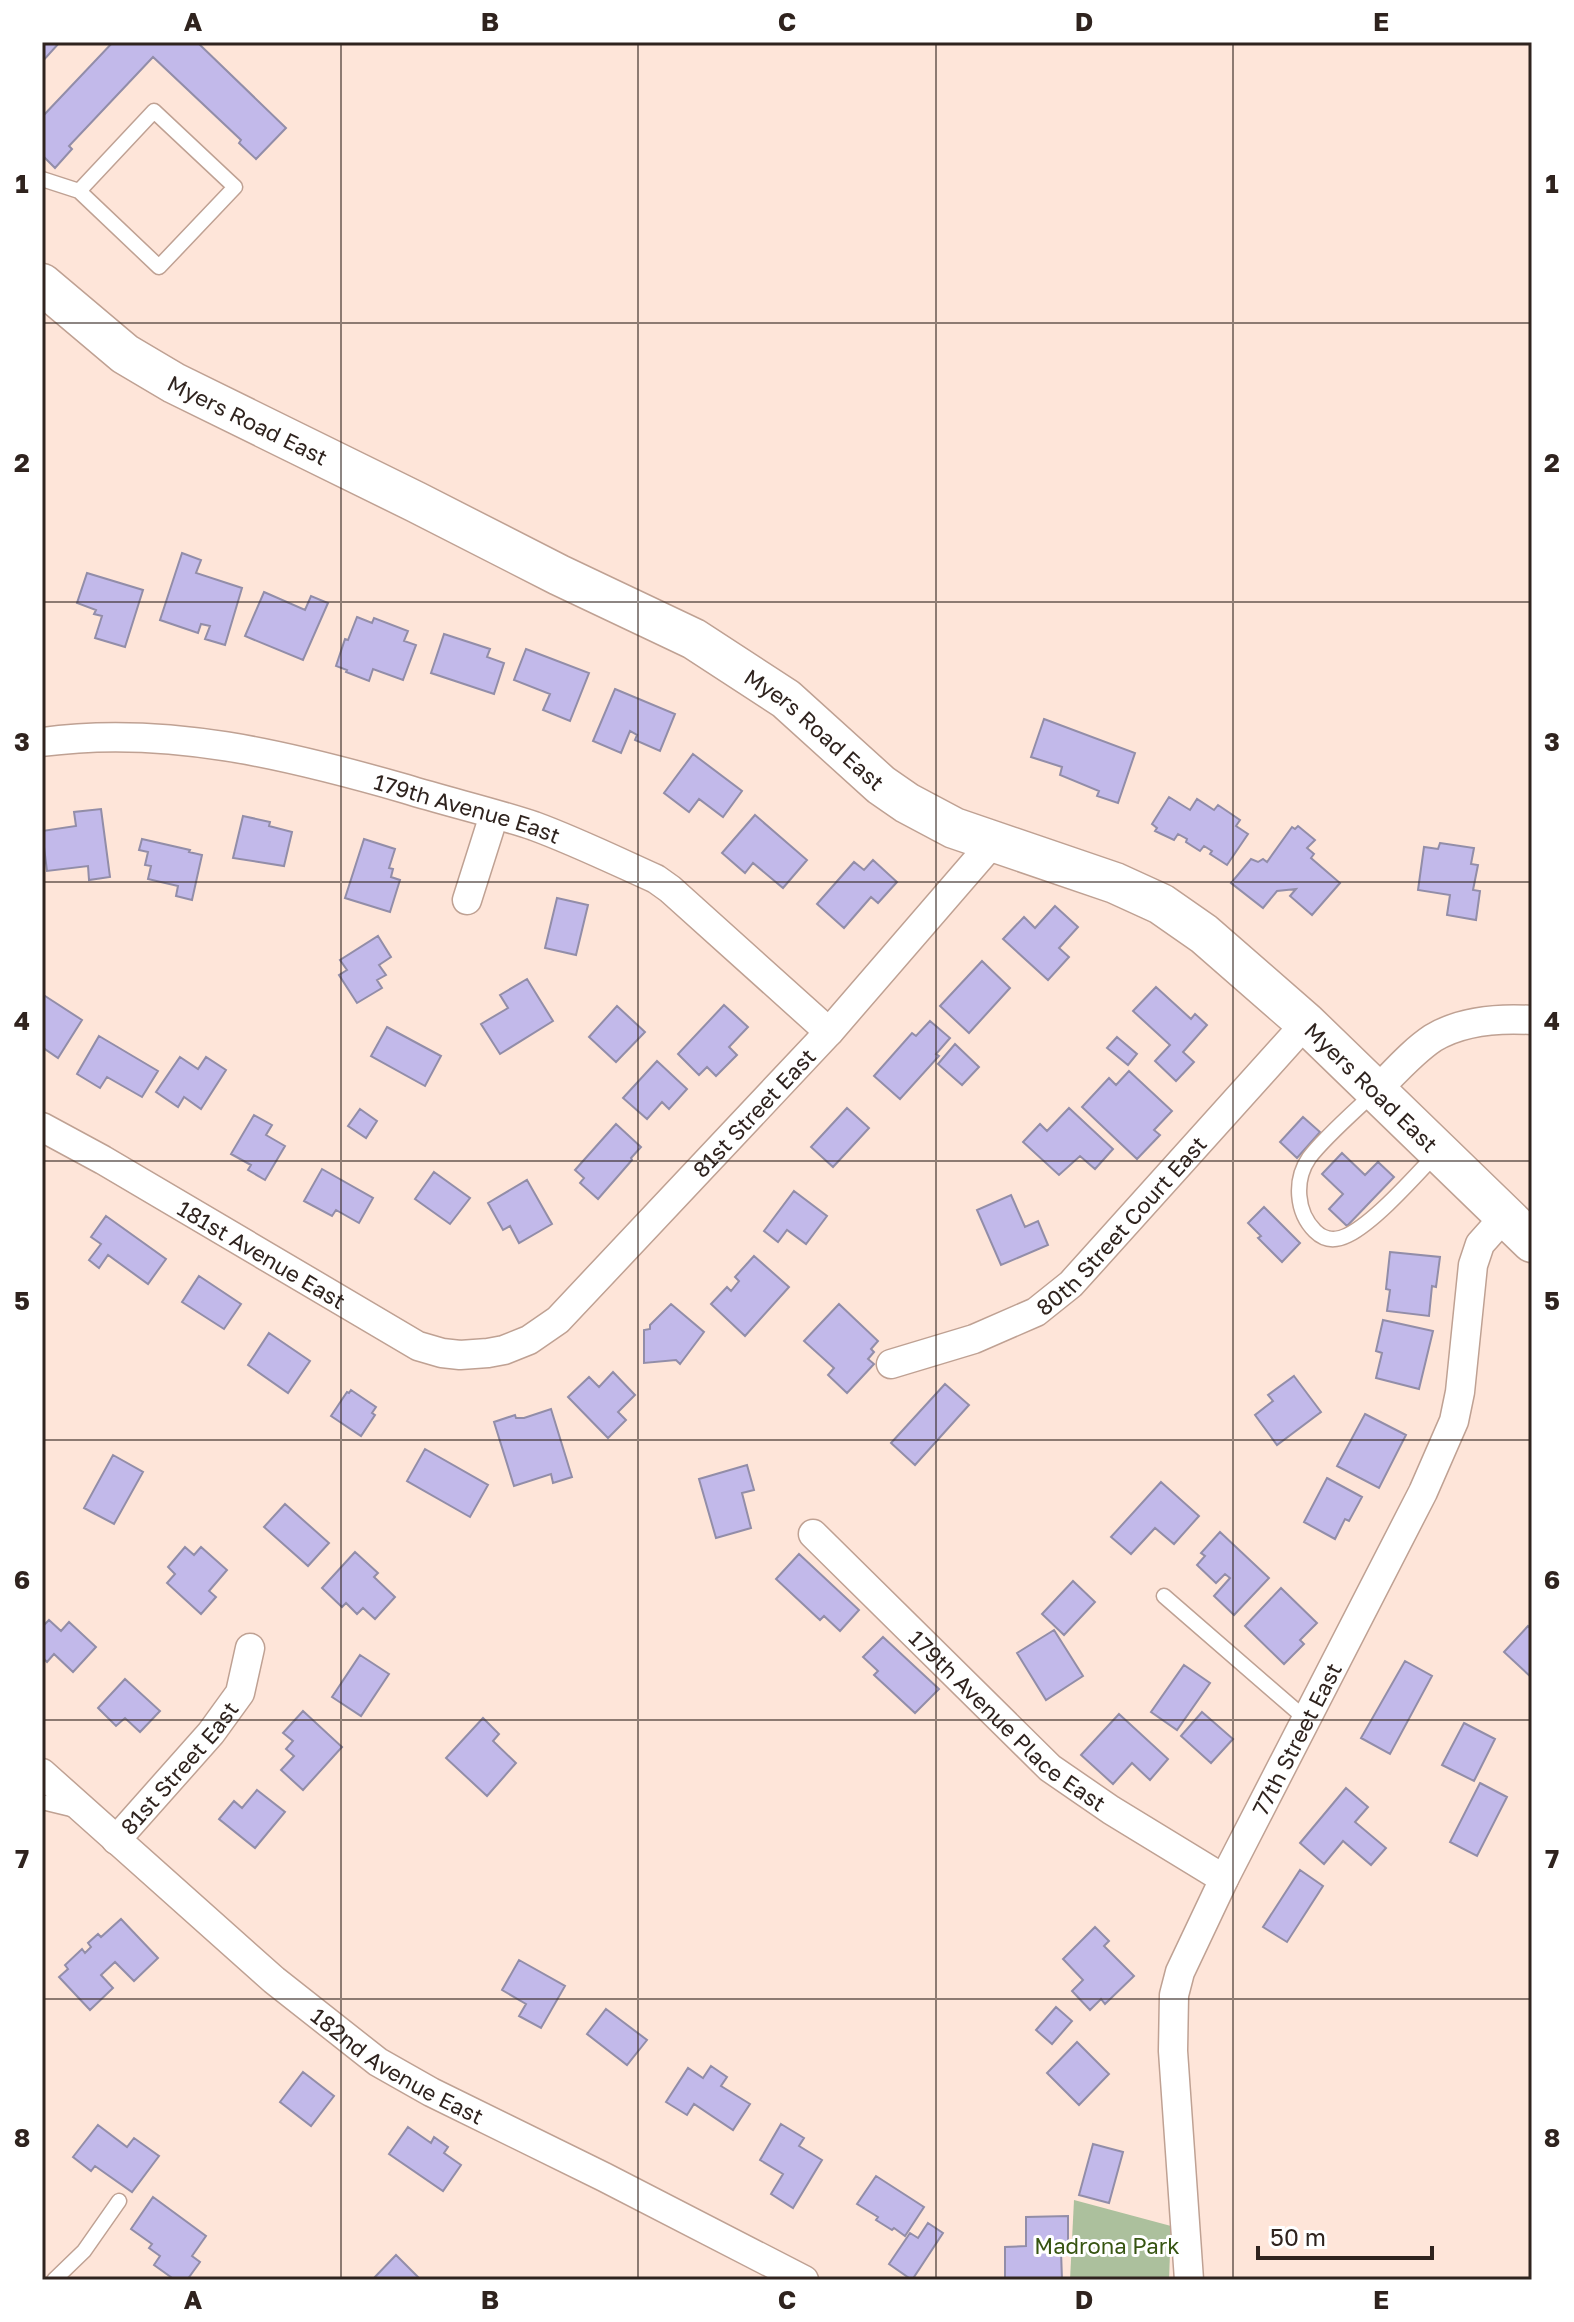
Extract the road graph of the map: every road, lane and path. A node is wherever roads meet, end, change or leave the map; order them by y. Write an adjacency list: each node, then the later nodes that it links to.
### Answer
1 (42, 179): 2 (lane)
2 (79, 191): 2 (lane)
3 (42, 284): 6 (street, Myers Road East)
4 (42, 742): 5 (street, 179th Avenue East)
5 (494, 815): 7 (street); 10 (street, 179th Avenue East)
6 (994, 841): 9 (street, Myers Road East); 10 (street, 81st Street East)
7 (467, 900)
8 (1532, 1020): 11 (street)
9 (1306, 1023): 11 (street, Myers Road East); 16 (street, 80th Street Court East)
10 (829, 1032): 15 (street, 81st Street East)
11 (1377, 1090): 13 (street, Myers Road East); 13 (lane)
12 (42, 1127): 15 (street, 181st Avenue East)
13 (1439, 1151): 14 (street, Myers Road East)
14 (1519, 1229): 20 (street, 77th Street East)
15 (488, 1353)
16 (891, 1364)
17 (813, 1534): 25 (street, 179th Avenue Place East)
18 (1164, 1596): 20 (lane)
19 (250, 1648): 24 (street, 81st Street East)
20 (1307, 1720): 25 (street, 77th Street East)
21 (42, 1773): 23 (street, 182nd Avenue East)
22 (42, 1802): 23 (lane)
23 (87, 1813): 24 (street, 182nd Avenue East)
24 (116, 1840): 28 (street, 182nd Avenue East)
25 (1224, 1879): 29 (street, 77th Street East)
26 (119, 2201): 27 (lane)
27 (54, 2280)
28 (804, 2280)
29 (1189, 2280)

